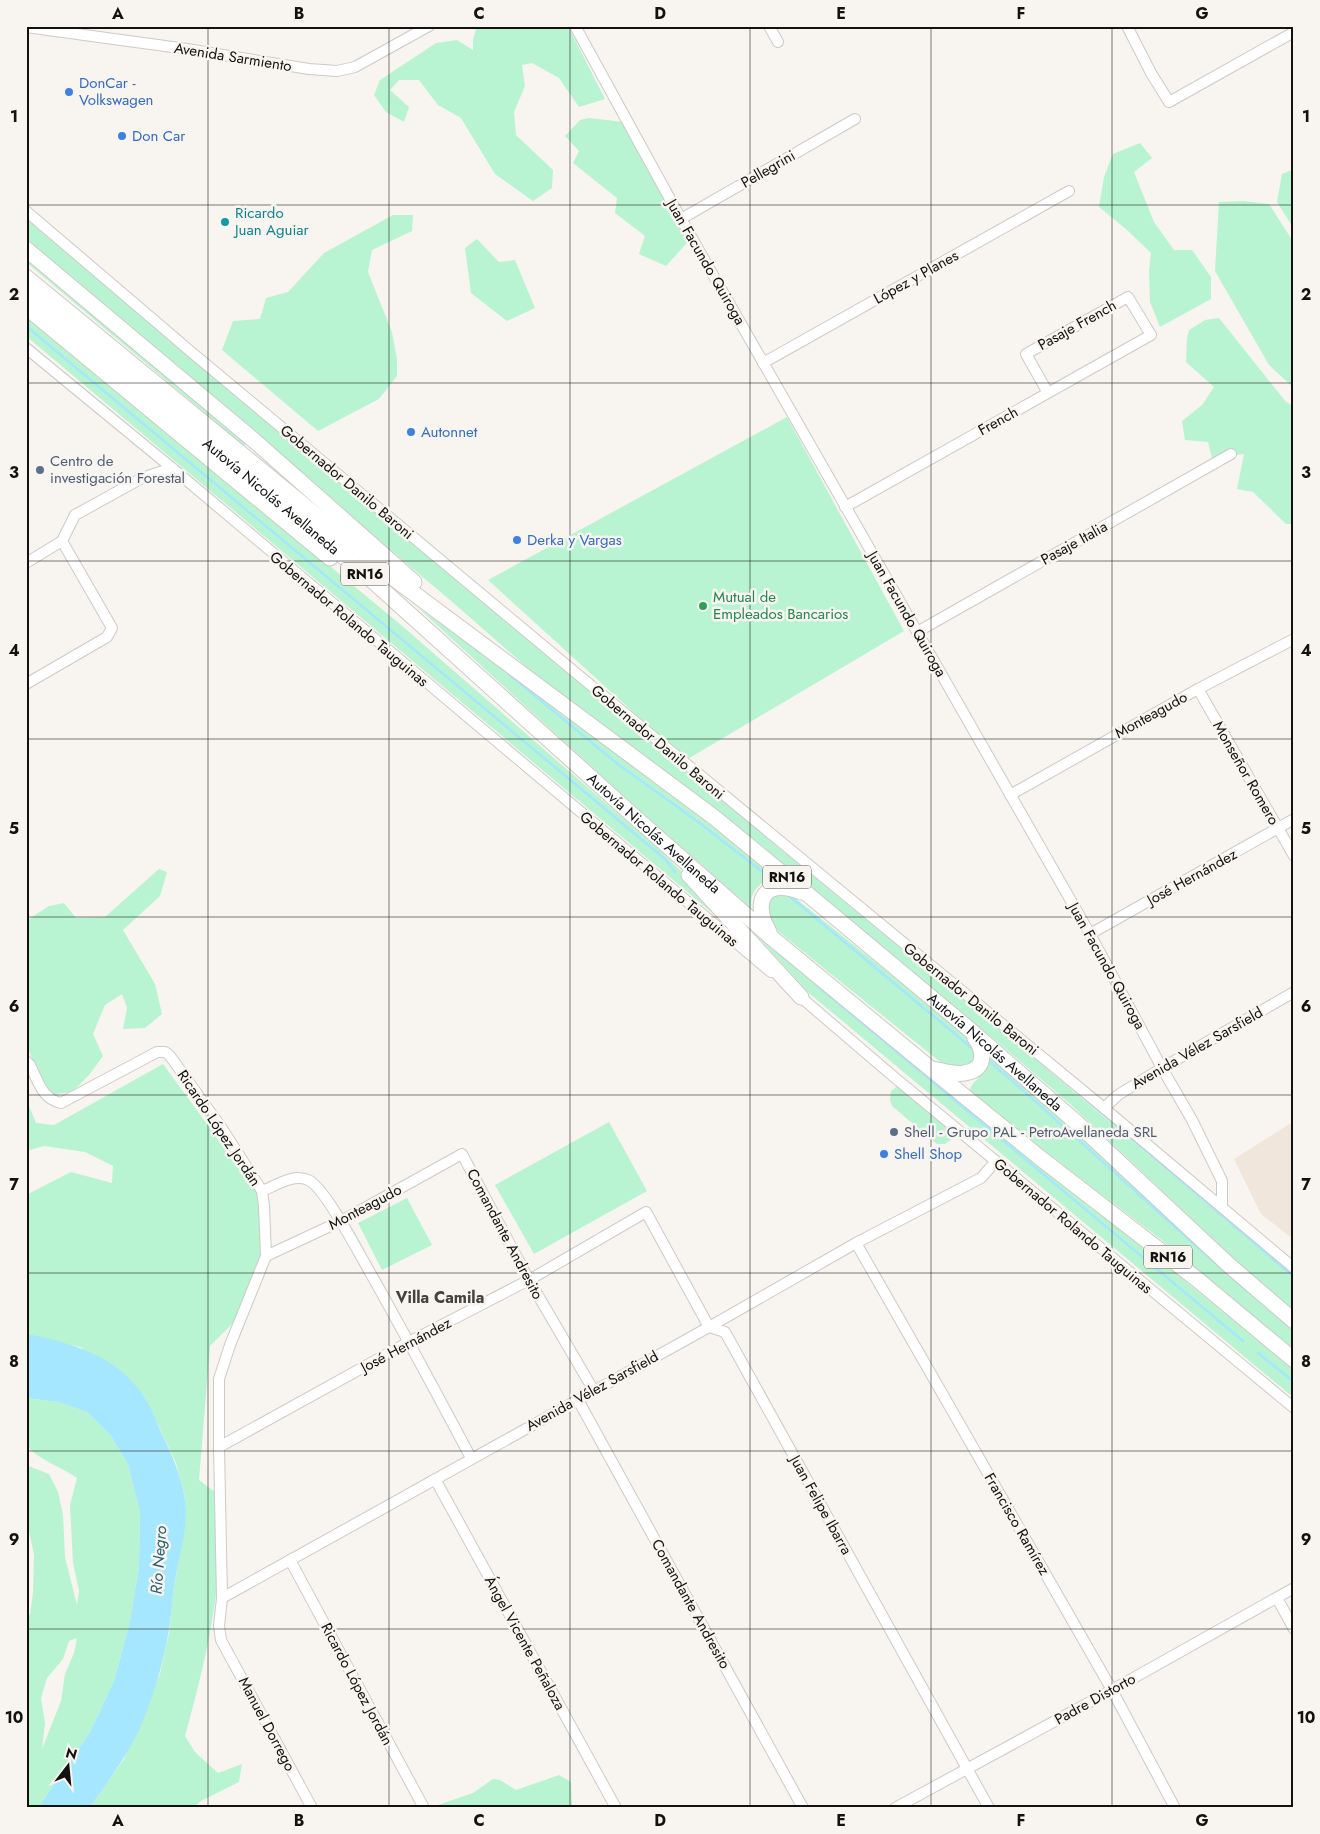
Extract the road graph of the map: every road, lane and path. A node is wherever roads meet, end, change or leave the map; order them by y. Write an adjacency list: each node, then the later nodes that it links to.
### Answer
1 (429, 26): 5 (street, Avenida Sarmiento)
2 (576, 26): 11 (street, Juan Facundo Quiroga)
3 (769, 26): 7 (street)
4 (1126, 26): 6 (street)
5 (27, 28)
6 (1294, 32)
7 (778, 42)
8 (855, 119): 11 (street, Pellegrini)
9 (1068, 191): 18 (street, López y Planes)
10 (26, 211): 45 (street, Gobernador Danilo Baroni)
11 (680, 219): 18 (street, Juan Facundo Quiroga)
12 (26, 248): 27 (highway)
13 (26, 277): 27 (highway, Autovía Nicolás Avellaneda / RN16)
14 (26, 292): 30 (highway, Autovía Nicolás Avellaneda / RN16)
15 (26, 307): 30 (highway)
16 (1150, 335): 19 (street, French); 19 (street, Pasaje French)
17 (26, 348): 21 (street, Gobernador Rolando Tauguinas)
18 (763, 363): 22 (street, Juan Facundo Quiroga)
19 (1048, 393): 22 (street, French)
20 (1231, 454): 25 (street, Pasaje Italia)
21 (172, 468): 23 (street); 40 (street, Gobernador Rolando Tauguinas)
22 (846, 507): 25 (street, Juan Facundo Quiroga)
23 (62, 541): 24 (street); 28 (street)
24 (26, 563)
25 (917, 632): 31 (street, Juan Facundo Quiroga)
26 (1294, 639): 29 (street, Monteagudo)
27 (486, 646): 36 (highway, Autovía Nicolás Avellaneda / RN16)
28 (26, 684)
29 (1198, 689): 31 (street, Monteagudo); 34 (street, Monseñor Romero)
30 (495, 691): 32 (highway, Autovía Nicolás Avellaneda / RN16)
31 (1010, 795): 37 (street, Juan Facundo Quiroga)
32 (637, 819): 38 (highway, Autovía Nicolás Avellaneda / RN16); 40 (highway)
33 (1294, 819): 34 (street, José Hernández)
34 (1278, 828): 35 (street, Monseñor Romero); 37 (street, José Hernández)
35 (1294, 856)
36 (811, 897): 38 (highway); 41 (highway, Autovía Nicolás Avellaneda / RN16)
37 (1090, 934): 43 (street, Juan Facundo Quiroga)
38 (772, 938): 44 (highway, Autovía Nicolás Avellaneda / RN16)
39 (1294, 992): 43 (street, Avenida Vélez Sarsfield)
40 (801, 998): 47 (street, Gobernador Rolando Tauguinas)
41 (969, 1029): 44 (highway); 56 (highway, Autovía Nicolás Avellaneda / RN16)
42 (26, 1061): 48 (street, Ricardo López Jordán)
43 (1162, 1068): 45 (street, Avenida Vélez Sarsfield); 49 (street, Juan Facundo Quiroga)
44 (931, 1069): 59 (highway, Autovía Nicolás Avellaneda / RN16)
45 (1104, 1108): 49 (street, Gobernador Danilo Baroni)
46 (462, 1154): 51 (street, Monteagudo); 55 (street, Comandante Andresito)
47 (996, 1161): 52 (street, Avenida Vélez Sarsfield); 62 (street, Gobernador Rolando Tauguinas)
48 (262, 1191): 51 (street); 53 (street, Ricardo López Jordán)
49 (1222, 1207): 54 (street, Gobernador Danilo Baroni)
50 (646, 1212): 55 (street, José Hernández); 57 (street, Juan Felipe Ibarra)
51 (341, 1221): 53 (street, Monteagudo); 58 (street)
52 (856, 1243): 57 (street, Avenida Vélez Sarsfield); 71 (street, Francisco Ramírez)
53 (266, 1256): 63 (street, Ricardo López Jordán)
54 (1294, 1268)
55 (529, 1280): 58 (street, José Hernández); 60 (street, Comandante Andresito)
56 (1294, 1321)
57 (709, 1327): 60 (street, Avenida Vélez Sarsfield); 72 (street, Juan Felipe Ibarra)
58 (409, 1342): 63 (street, José Hernández); 64 (street)
59 (1294, 1360)
60 (594, 1391): 61 (street, Avenida Vélez Sarsfield)
61 (578, 1400): 64 (street, Avenida Vélez Sarsfield); 76 (street, Comandante Andresito)
62 (1294, 1408)
63 (219, 1447): 68 (street)
64 (471, 1458): 65 (street, Avenida Vélez Sarsfield)
65 (435, 1479): 66 (street, Avenida Vélez Sarsfield); 75 (street, Ángel Vicente Peñaloza)
66 (290, 1560): 68 (street, Avenida Vélez Sarsfield); 74 (street, Ricardo López Jordán)
67 (1294, 1588): 69 (street, Padre Distorto)
68 (222, 1598): 73 (street, Manuel Dorrego)
69 (1277, 1598): 70 (street); 71 (street, Padre Distorto)
70 (1294, 1629)
71 (1112, 1690): 72 (street, Padre Distorto); 79 (street, Francisco Ramírez)
72 (967, 1768): 77 (street, Padre Distorto); 78 (street, Juan Felipe Ibarra)
73 (312, 1808)
74 (424, 1808)
75 (616, 1808)
76 (803, 1808)
77 (895, 1808)
78 (989, 1808)
79 (1175, 1808)

